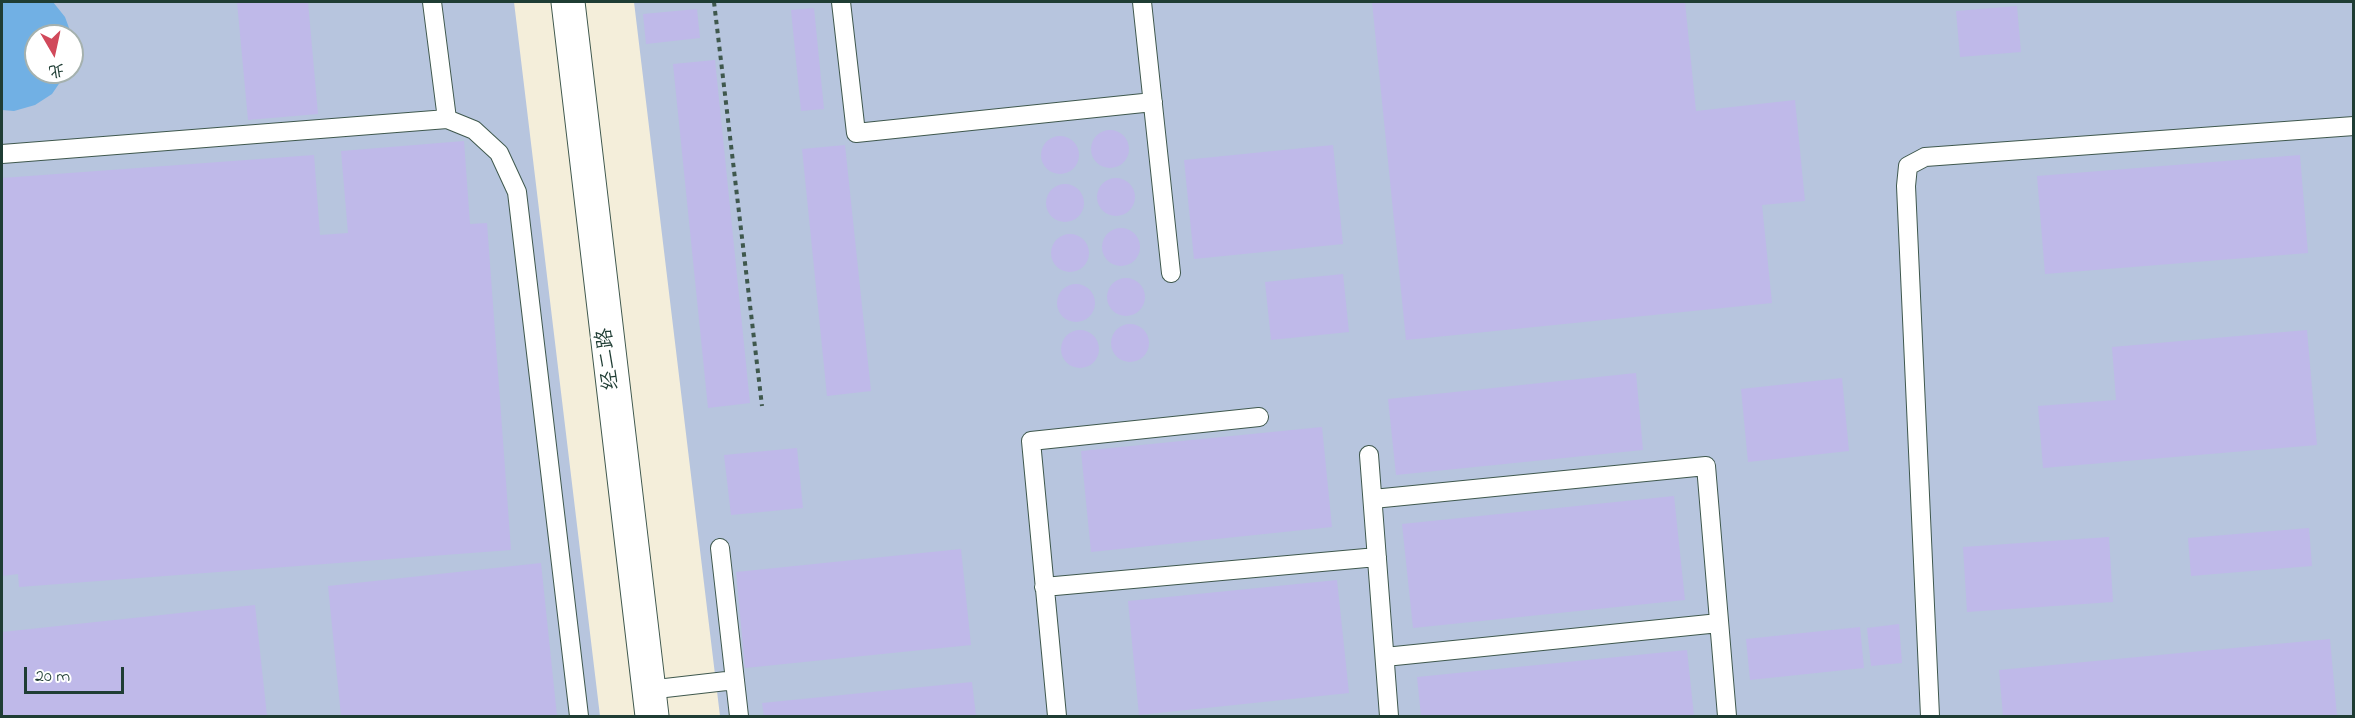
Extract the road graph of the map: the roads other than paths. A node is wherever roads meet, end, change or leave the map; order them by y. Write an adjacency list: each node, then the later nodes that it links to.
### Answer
1 (432, 2): 6 (lane)
2 (568, 2): 19 (street, 经二路)
3 (841, 2): 5 (lane)
4 (1142, 2): 5 (lane)
5 (1153, 102): 9 (lane)
6 (447, 119): 8 (lane); 20 (lane)
7 (2354, 126): 25 (lane)
8 (2, 154)
9 (1171, 273)
10 (1259, 417): 15 (lane)
11 (1369, 455): 12 (lane)
12 (1373, 499): 14 (lane); 16 (lane)
13 (720, 548): 18 (lane)
14 (1377, 557): 15 (lane); 17 (lane)
15 (1044, 587): 22 (lane)
16 (1719, 623): 17 (lane); 24 (lane)
17 (1385, 657): 23 (lane)
18 (735, 680): 19 (lane); 21 (lane)
19 (650, 703)
20 (579, 717)
21 (739, 717)
22 (1057, 717)
23 (1389, 717)
24 (1727, 717)
25 (1930, 717)

